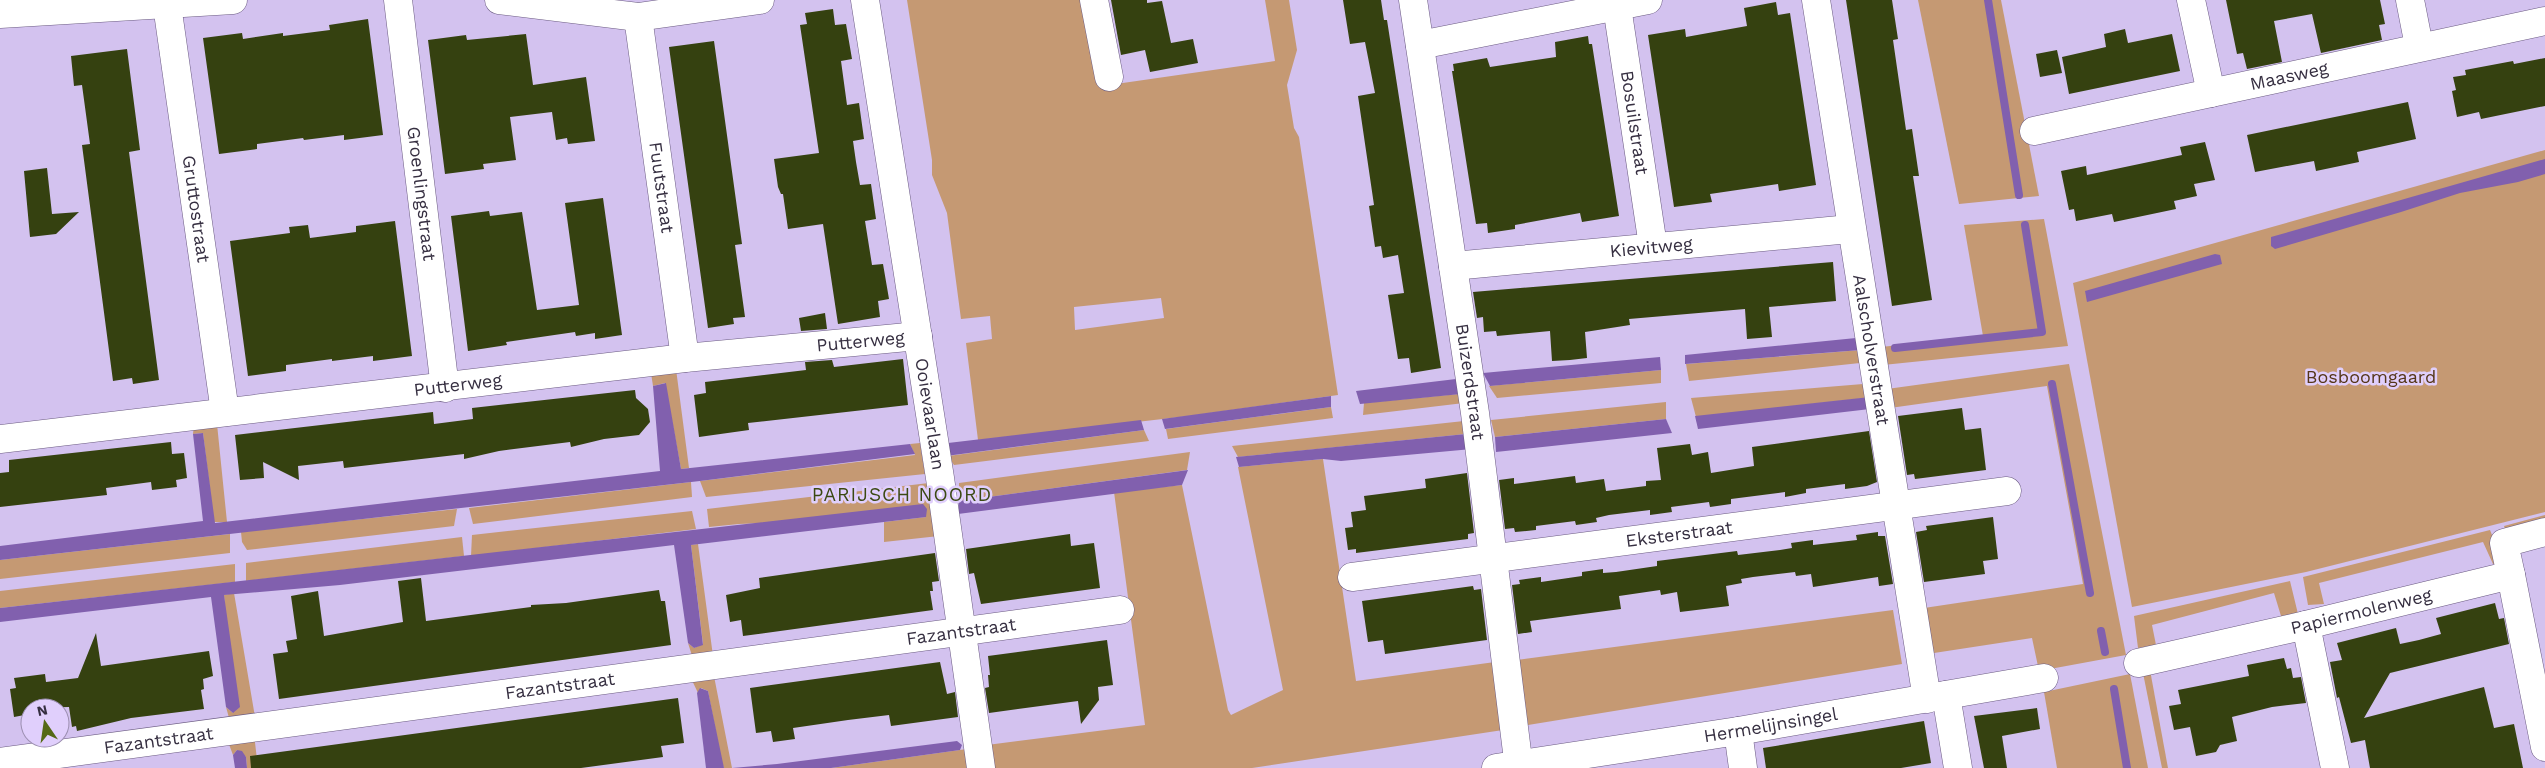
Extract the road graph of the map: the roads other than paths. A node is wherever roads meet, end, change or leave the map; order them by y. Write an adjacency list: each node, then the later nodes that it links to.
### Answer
1 (233, 0): 13 (street)
2 (398, 0): 27 (street, Groenlingstraat)
3 (499, 0): 15 (street)
4 (760, 0): 15 (street)
5 (865, 0): 25 (street, Ooievaarlaan)
6 (1094, 0): 19 (street)
7 (1413, 0): 17 (street, Buizerdstraat)
8 (1648, 0): 12 (street)
9 (1816, 0): 22 (street, Aalscholverstraat)
10 (2191, 0): 20 (street)
11 (2410, 0): 18 (street)
12 (1617, 3): 17 (street); 23 (street, Bosuilstraat)
13 (168, 5): 14 (street); 28 (street, Gruttostraat)
14 (0, 14)
15 (638, 17): 26 (street, Fuutstraat)
16 (2545, 21): 18 (street, Maasweg)
17 (1420, 45): 24 (street, Buizerdstraat)
18 (2419, 46): 20 (street, Maasweg)
19 (1109, 77)
20 (2211, 93): 21 (street, Maasweg)
21 (2034, 131)
22 (1850, 229): 23 (street, Kievitweg); 31 (street, Aalscholverstraat)
23 (1653, 246): 24 (street, Kievitweg)
24 (1453, 266): 33 (street, Buizerdstraat)
25 (918, 336): 26 (street, Putterweg); 38 (street, Ooievaarlaan)
26 (685, 358): 27 (street, Putterweg)
27 (445, 388): 28 (street, Putterweg)
28 (225, 412): 29 (street, Putterweg)
29 (0, 439)
30 (2007, 491): 31 (street, Eksterstraat)
31 (1897, 506): 33 (street, Eksterstraat); 41 (street, Aalscholverstraat)
32 (2545, 532): 34 (street)
33 (1494, 559): 35 (street, Eksterstraat); 45 (street, Buizerdstraat)
34 (2511, 575): 37 (street, Papiermolenweg); 43 (street)
35 (1352, 577)
36 (1120, 610): 38 (street, Fazantstraat)
37 (2306, 625): 39 (street, Papiermolenweg); 49 (street)
38 (960, 631): 44 (street, Fazantstraat); 46 (street, Ooievaarlaan)
39 (2138, 663)
40 (2044, 678): 41 (street, Hermelijnsingel)
41 (1937, 697): 42 (street, Hermelijnsingel); 48 (street, Aalscholverstraat)
42 (1738, 731): 45 (street, Hermelijnsingel); 47 (street)
43 (2545, 747)
44 (0, 762)
45 (1511, 767)
46 (981, 768)
47 (1743, 768)
48 (1958, 768)
49 (2335, 768)

